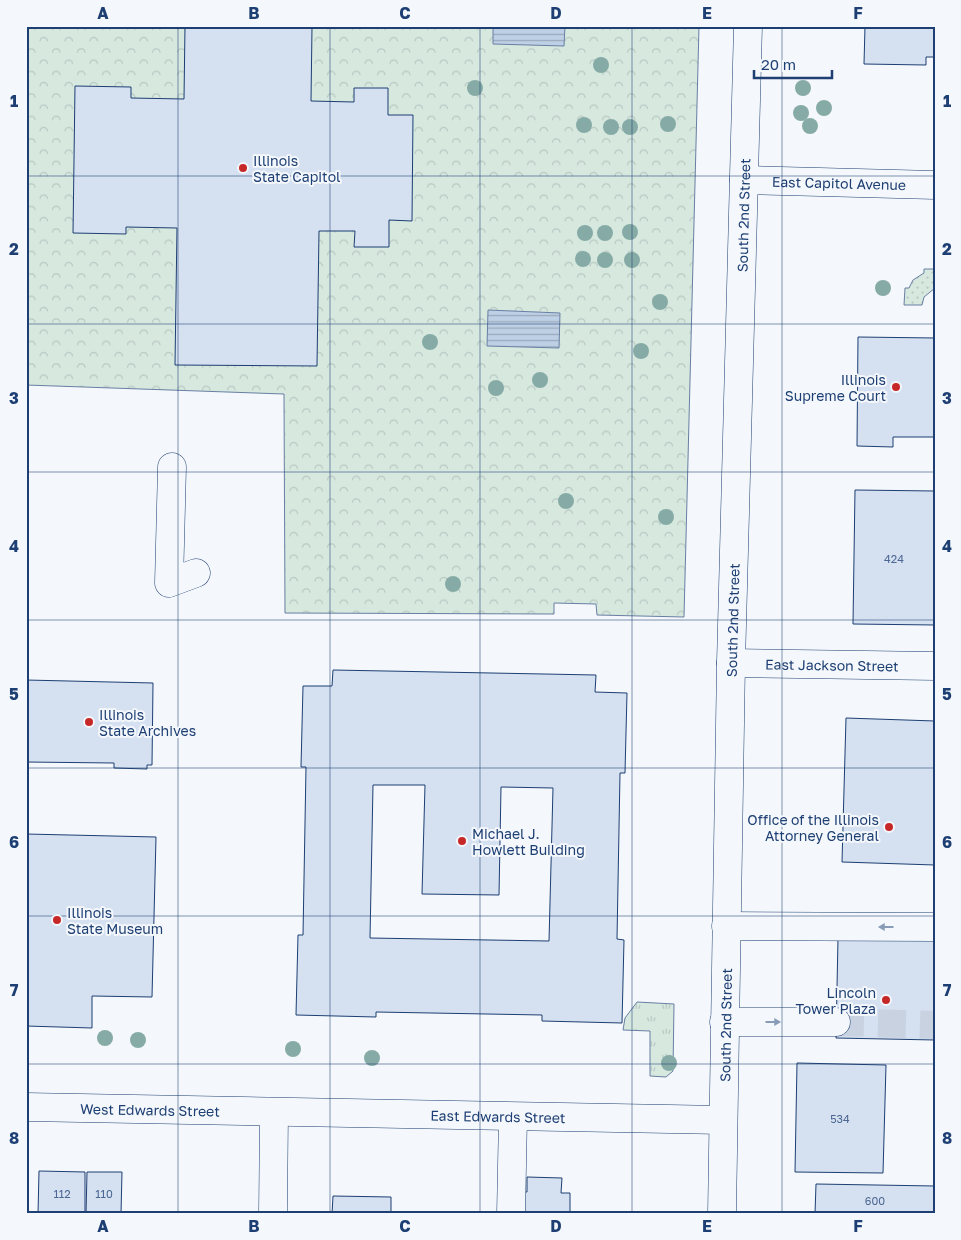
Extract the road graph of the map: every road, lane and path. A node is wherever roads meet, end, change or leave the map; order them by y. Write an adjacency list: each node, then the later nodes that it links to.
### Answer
1 (748, 26): 2 (street, South 2nd Street)
2 (744, 180): 3 (street, East Capitol Avenue); 6 (street, South 2nd Street)
3 (935, 185)
4 (172, 467): 5 (street)
5 (196, 573)
6 (730, 663): 7 (street, East Jackson Street); 8 (street, South 2nd Street)
7 (935, 666)
8 (726, 926): 9 (street, one-way to 8); 10 (street, South 2nd Street)
9 (935, 927)
10 (724, 1022): 11 (street, one-way to 11); 15 (street, South 2nd Street)
11 (836, 1022)
12 (26, 1107): 13 (street, West Edwards Street)
13 (274, 1113): 14 (street, East Edwards Street); 16 (street)
14 (513, 1116): 15 (street, East Edwards Street); 17 (street)
15 (723, 1120): 18 (street, South 2nd Street)
16 (273, 1214)
17 (511, 1214)
18 (722, 1214)

